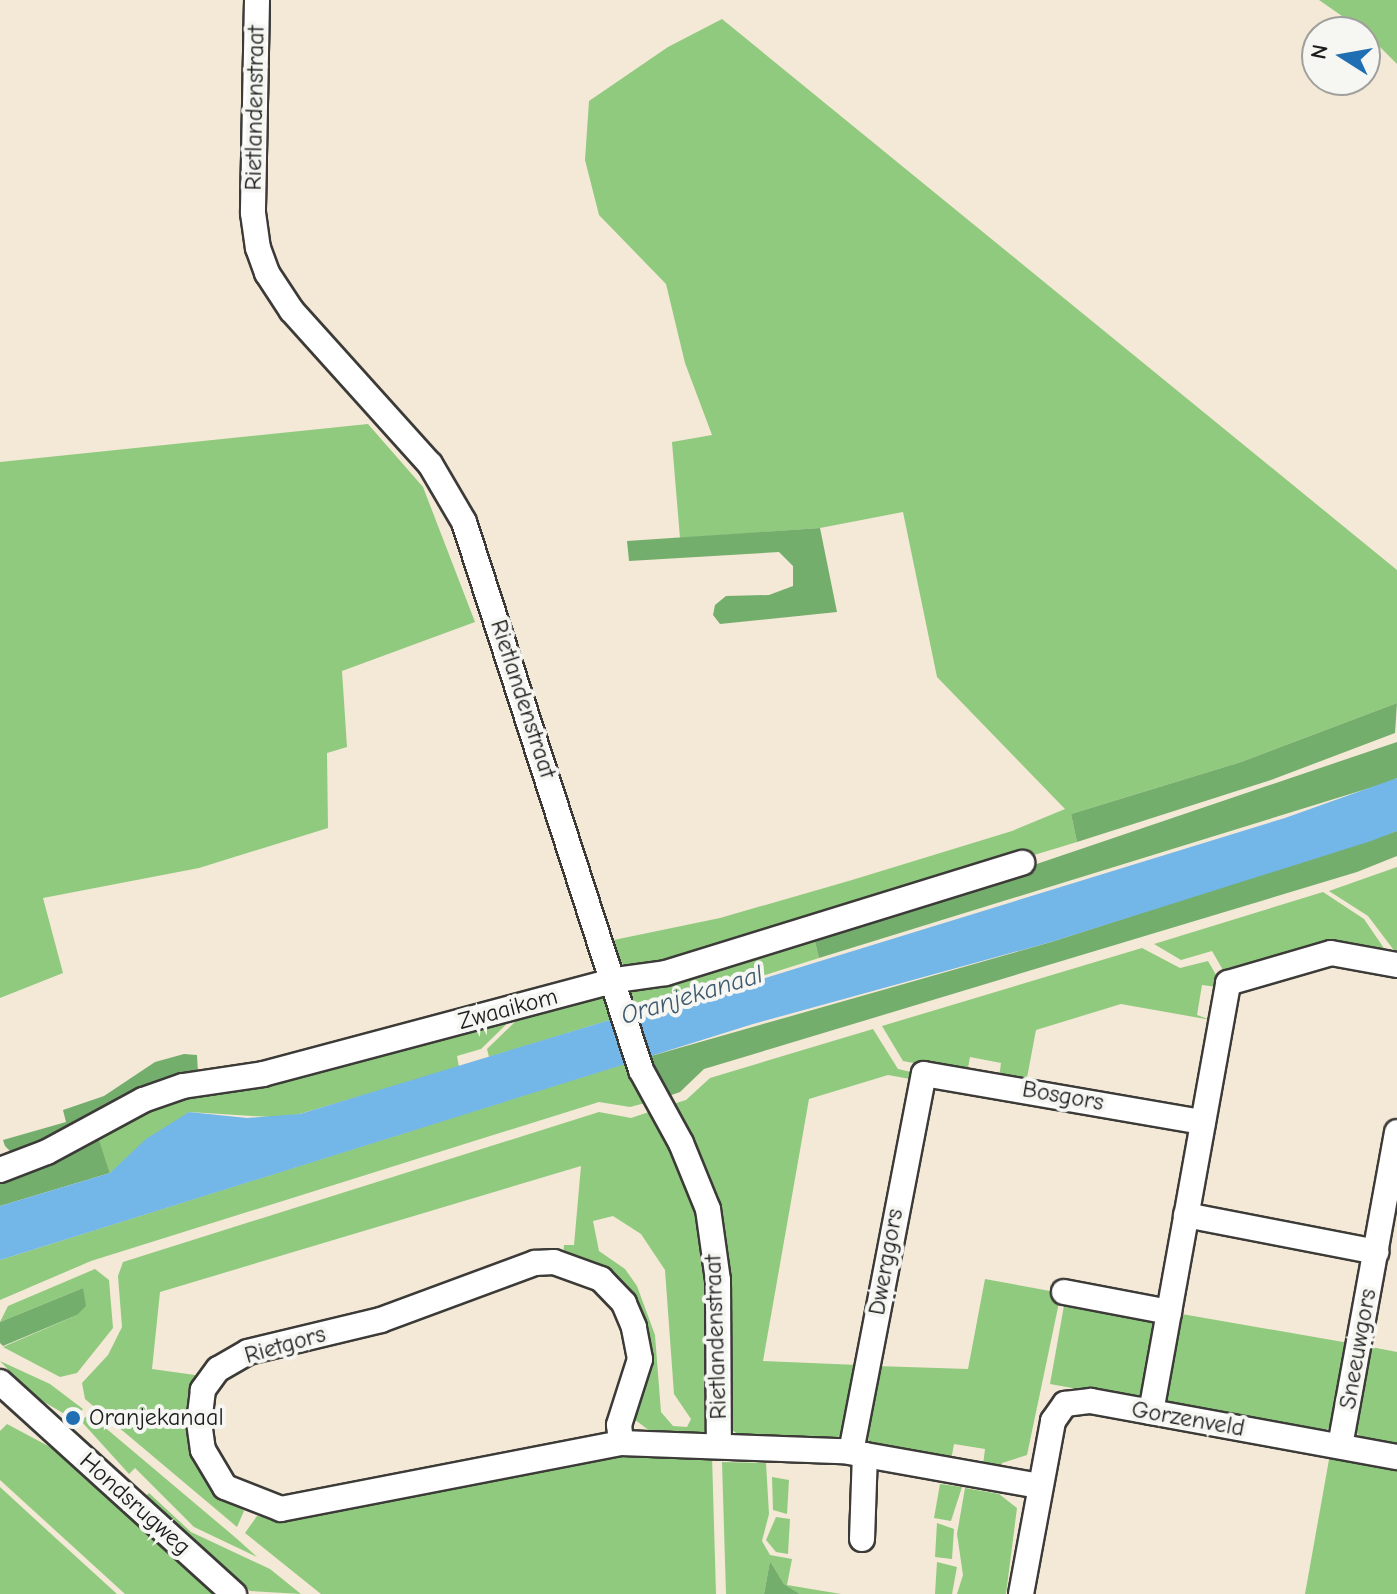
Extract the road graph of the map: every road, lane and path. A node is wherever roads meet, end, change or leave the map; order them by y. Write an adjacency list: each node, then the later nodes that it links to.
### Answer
1 (257, 0): 4 (street, Rietlandenstraat)
2 (1022, 863): 4 (street, Zwaaikom)
3 (1397, 965): 6 (street)
4 (616, 980): 8 (street, Zwaaikom); 16 (street, Rietlandenstraat)
5 (924, 1074): 6 (street, Bosgors); 18 (street, Dwerggors)
6 (1203, 1122): 9 (street)
7 (1396, 1148): 10 (street, Sneeuwgors)
8 (0, 1170)
9 (1186, 1215): 10 (street); 12 (street)
10 (1376, 1252): 17 (street, Sneeuwgors)
11 (1064, 1292): 12 (street)
12 (1169, 1312): 14 (street)
13 (0, 1382): 22 (street, Hondsrugweg)
14 (1151, 1412): 17 (street, Gorzenveld); 20 (street, Gorzenveld)
15 (621, 1443): 15 (street, Rietgors); 16 (street)
16 (719, 1445): 18 (street)
17 (1340, 1446): 19 (street, Gorzenveld)
18 (858, 1453): 20 (street); 21 (street)
19 (1397, 1457)
20 (1040, 1486): 23 (street, Gorzenveld)
21 (862, 1539)
22 (234, 1594)
23 (1021, 1594)

